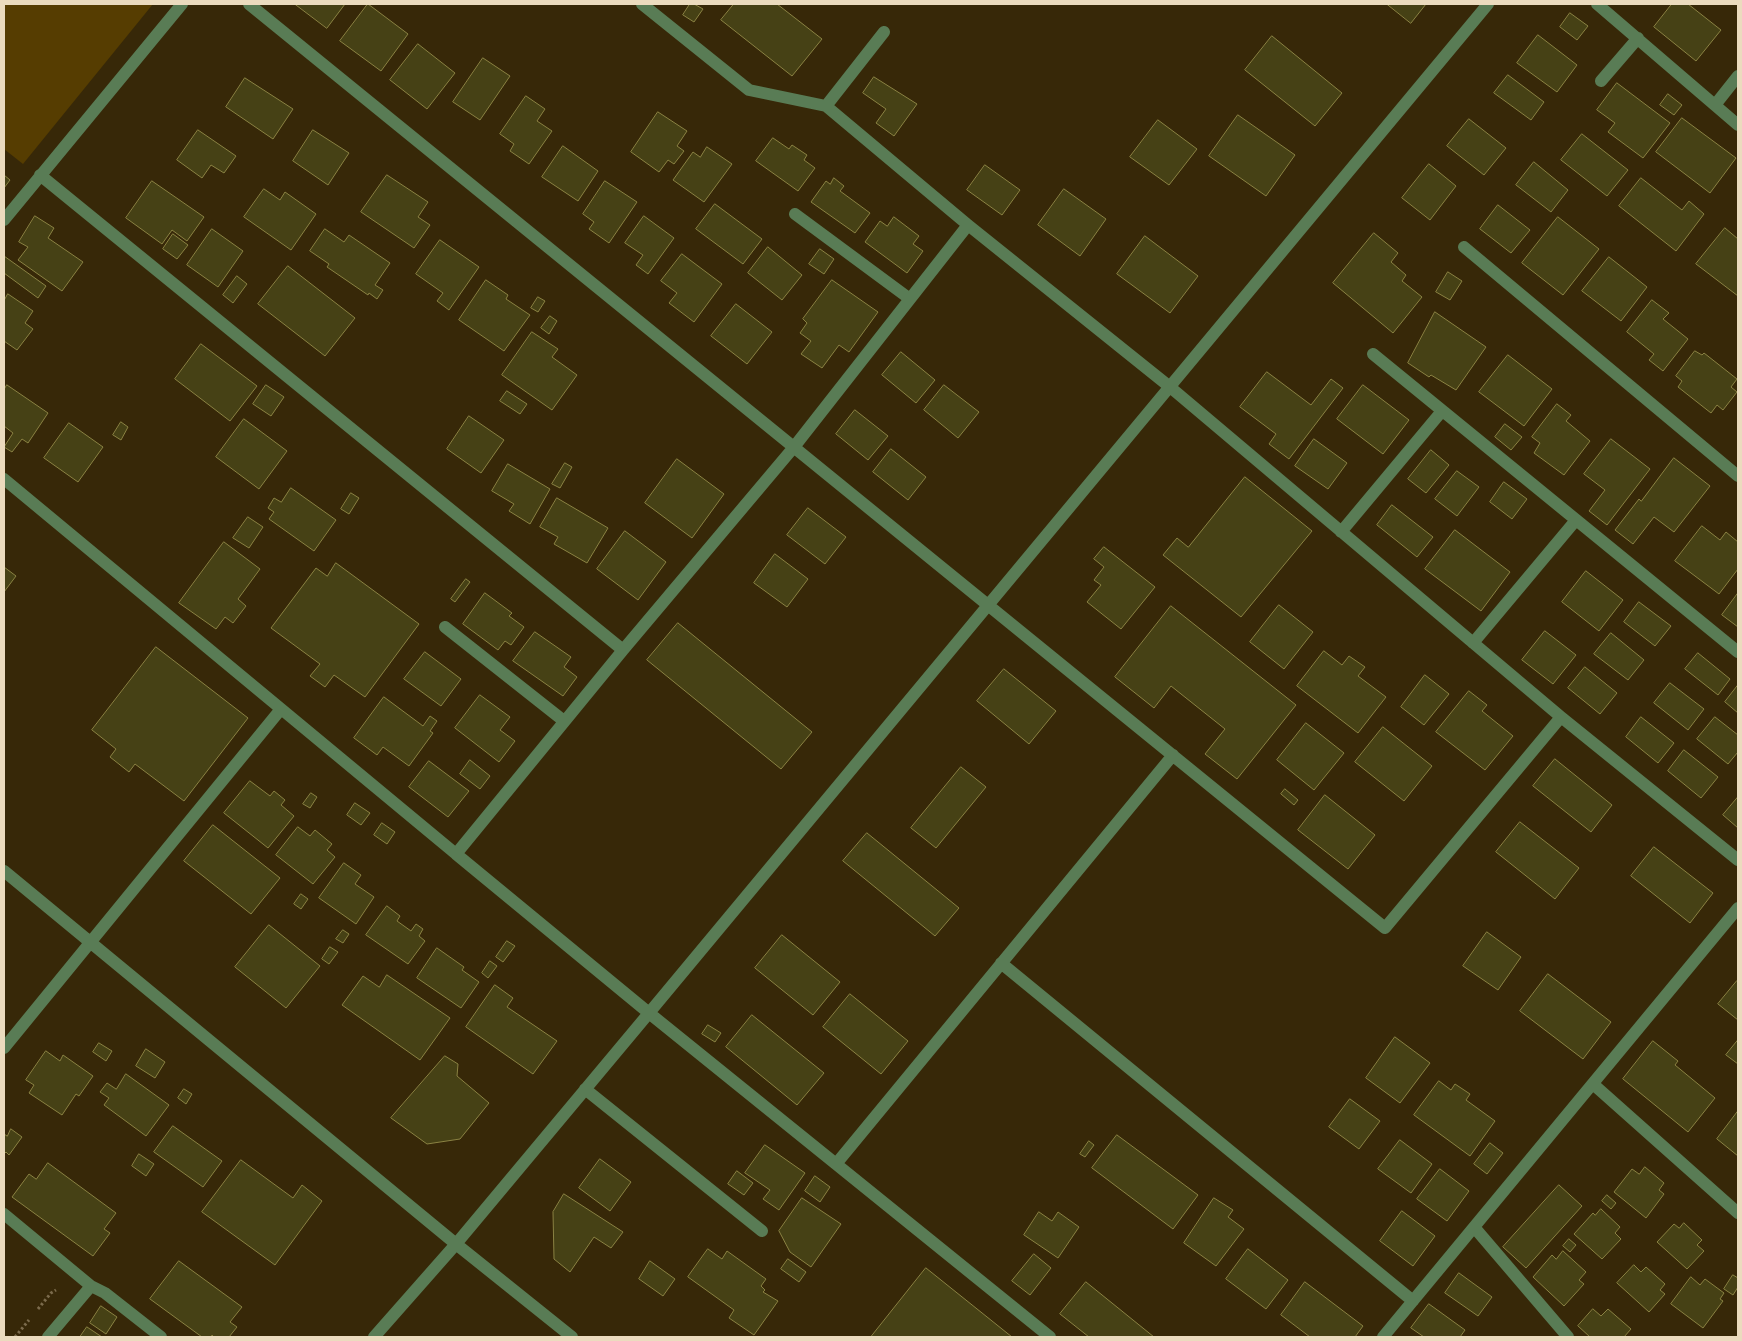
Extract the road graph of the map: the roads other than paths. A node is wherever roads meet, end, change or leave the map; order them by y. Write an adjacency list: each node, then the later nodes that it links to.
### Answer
1 (182, 4): 13 (street)
2 (249, 4): 22 (street)
3 (642, 4): 11 (street)
4 (1488, 4): 20 (street)
5 (1598, 4): 7 (street)
6 (884, 32): 11 (street)
7 (1638, 38): 9 (street); 10 (street)
8 (1738, 76): 10 (street)
9 (1601, 81)
10 (1715, 105): 12 (street)
11 (826, 106): 16 (street)
12 (1738, 125)
13 (40, 175): 15 (street); 30 (street)
14 (795, 214): 18 (street)
15 (4, 220)
16 (968, 225): 18 (street); 20 (street)
17 (1464, 247): 23 (street)
18 (910, 299): 22 (street)
19 (1373, 354): 21 (street)
20 (1170, 387): 26 (street); 27 (street)
21 (1442, 411): 25 (street); 26 (street)
22 (794, 447): 27 (street); 30 (street)
23 (1738, 476)
24 (4, 479): 32 (street)
25 (1576, 520): 29 (street); 31 (street)
26 (1342, 532): 29 (street)
27 (988, 605): 35 (street); 42 (street)
28 (445, 627): 34 (street)
29 (1473, 642): 33 (street)
30 (623, 650): 34 (street)
31 (1738, 652)
32 (281, 709): 36 (street); 40 (street)
33 (1561, 717): 35 (street); 37 (street)
34 (564, 721): 36 (street)
35 (1173, 755): 41 (street)
36 (456, 854): 42 (street)
37 (1738, 860)
38 (4, 871): 40 (street)
39 (1738, 908): 44 (street)
40 (91, 942): 43 (street); 51 (street)
41 (1001, 963): 46 (street); 53 (street)
42 (649, 1013): 45 (street); 46 (street)
43 (4, 1048)
44 (1593, 1084): 47 (street); 49 (street)
45 (586, 1089): 50 (street); 51 (street)
46 (836, 1164): 58 (street)
47 (1738, 1213)
48 (4, 1214): 52 (street)
49 (1474, 1227): 53 (street); 60 (street)
50 (762, 1231)
51 (456, 1244): 56 (street); 57 (street)
52 (91, 1286): 54 (street); 55 (street)
53 (1413, 1301): 59 (street)
54 (48, 1337)
55 (161, 1337)
56 (374, 1337)
57 (572, 1337)
58 (1050, 1337)
59 (1383, 1337)
60 (1568, 1337)

